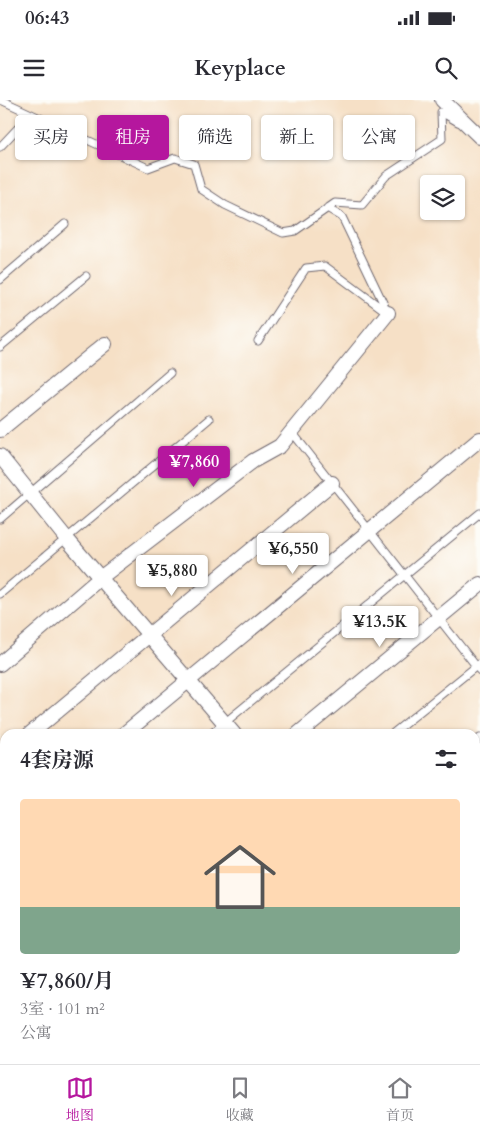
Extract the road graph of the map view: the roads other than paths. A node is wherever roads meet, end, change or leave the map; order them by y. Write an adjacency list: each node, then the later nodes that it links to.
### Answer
1 (1, 100): 3 (lane)
2 (442, 100): 4 (street)
3 (31, 114): 5 (lane); 6 (lane)
4 (478, 132): 6 (lane)
5 (0, 147)
6 (327, 208): 10 (lane)
7 (65, 224): 9 (lane)
8 (86, 276): 13 (lane)
9 (0, 280)
10 (388, 313): 11 (lane); 17 (street)
11 (258, 341)
12 (105, 344): 16 (street)
13 (0, 347)
14 (170, 373): 21 (lane)
15 (209, 419): 25 (lane)
16 (0, 430)
17 (292, 432): 20 (lane); 27 (street)
18 (480, 438): 24 (street)
19 (0, 456): 21 (street)
20 (332, 483): 24 (lane); 31 (street)
21 (29, 494): 23 (lane); 25 (street)
22 (480, 513): 26 (lane)
23 (0, 518)
24 (369, 530): 26 (lane); 34 (street)
25 (66, 538): 27 (street); 29 (lane)
26 (405, 575): 30 (lane); 35 (lane)
27 (100, 578): 31 (street); 32 (street)
28 (480, 584): 30 (street)
29 (0, 594)
30 (439, 618): 33 (lane); 40 (street)
31 (149, 635): 34 (street); 36 (street)
32 (0, 664)
33 (479, 667): 41 (lane)
34 (188, 681): 35 (street); 37 (street)
35 (224, 723): 38 (lane); 39 (street)
36 (36, 729)
37 (130, 729)
38 (217, 729)
39 (229, 729)
40 (304, 729)
41 (398, 729)

